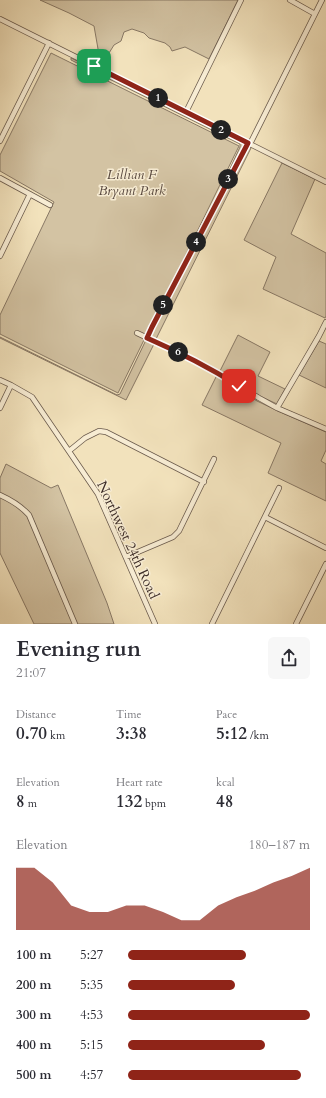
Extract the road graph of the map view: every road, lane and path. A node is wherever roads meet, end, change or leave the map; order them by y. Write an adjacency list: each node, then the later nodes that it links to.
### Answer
1 (241, 0): 7 (street)
2 (290, 0): 4 (street)
3 (322, 0): 4 (street)
4 (316, 14): 9 (street)
5 (0, 19): 6 (street)
6 (49, 44): 7 (street); 8 (street)
7 (186, 112): 9 (street)
8 (0, 141)
9 (249, 144): 11 (street); 17 (street)
10 (0, 178): 12 (street)
11 (326, 182)
12 (30, 194): 13 (street); 14 (street)
13 (50, 205)
14 (0, 256)
15 (326, 322): 21 (street)
16 (137, 333): 17 (street)
17 (147, 338): 21 (street)
18 (0, 380): 19 (street, Northwest 24th Road)
19 (11, 385): 20 (street); 23 (street, Northwest 24th Road)
20 (0, 408)
21 (277, 408): 22 (street)
22 (326, 429)
23 (68, 451): 25 (street); 30 (street, Northwest 24th Road)
24 (214, 459): 25 (street)
25 (204, 482): 30 (street)
26 (279, 488): 28 (street)
27 (0, 495): 32 (street)
28 (265, 517): 29 (street); 34 (street)
29 (326, 548)
30 (126, 557): 33 (street, Northwest 24th Road)
31 (326, 564): 35 (street)
32 (75, 624)
33 (155, 624)
34 (212, 624)
35 (296, 624)

